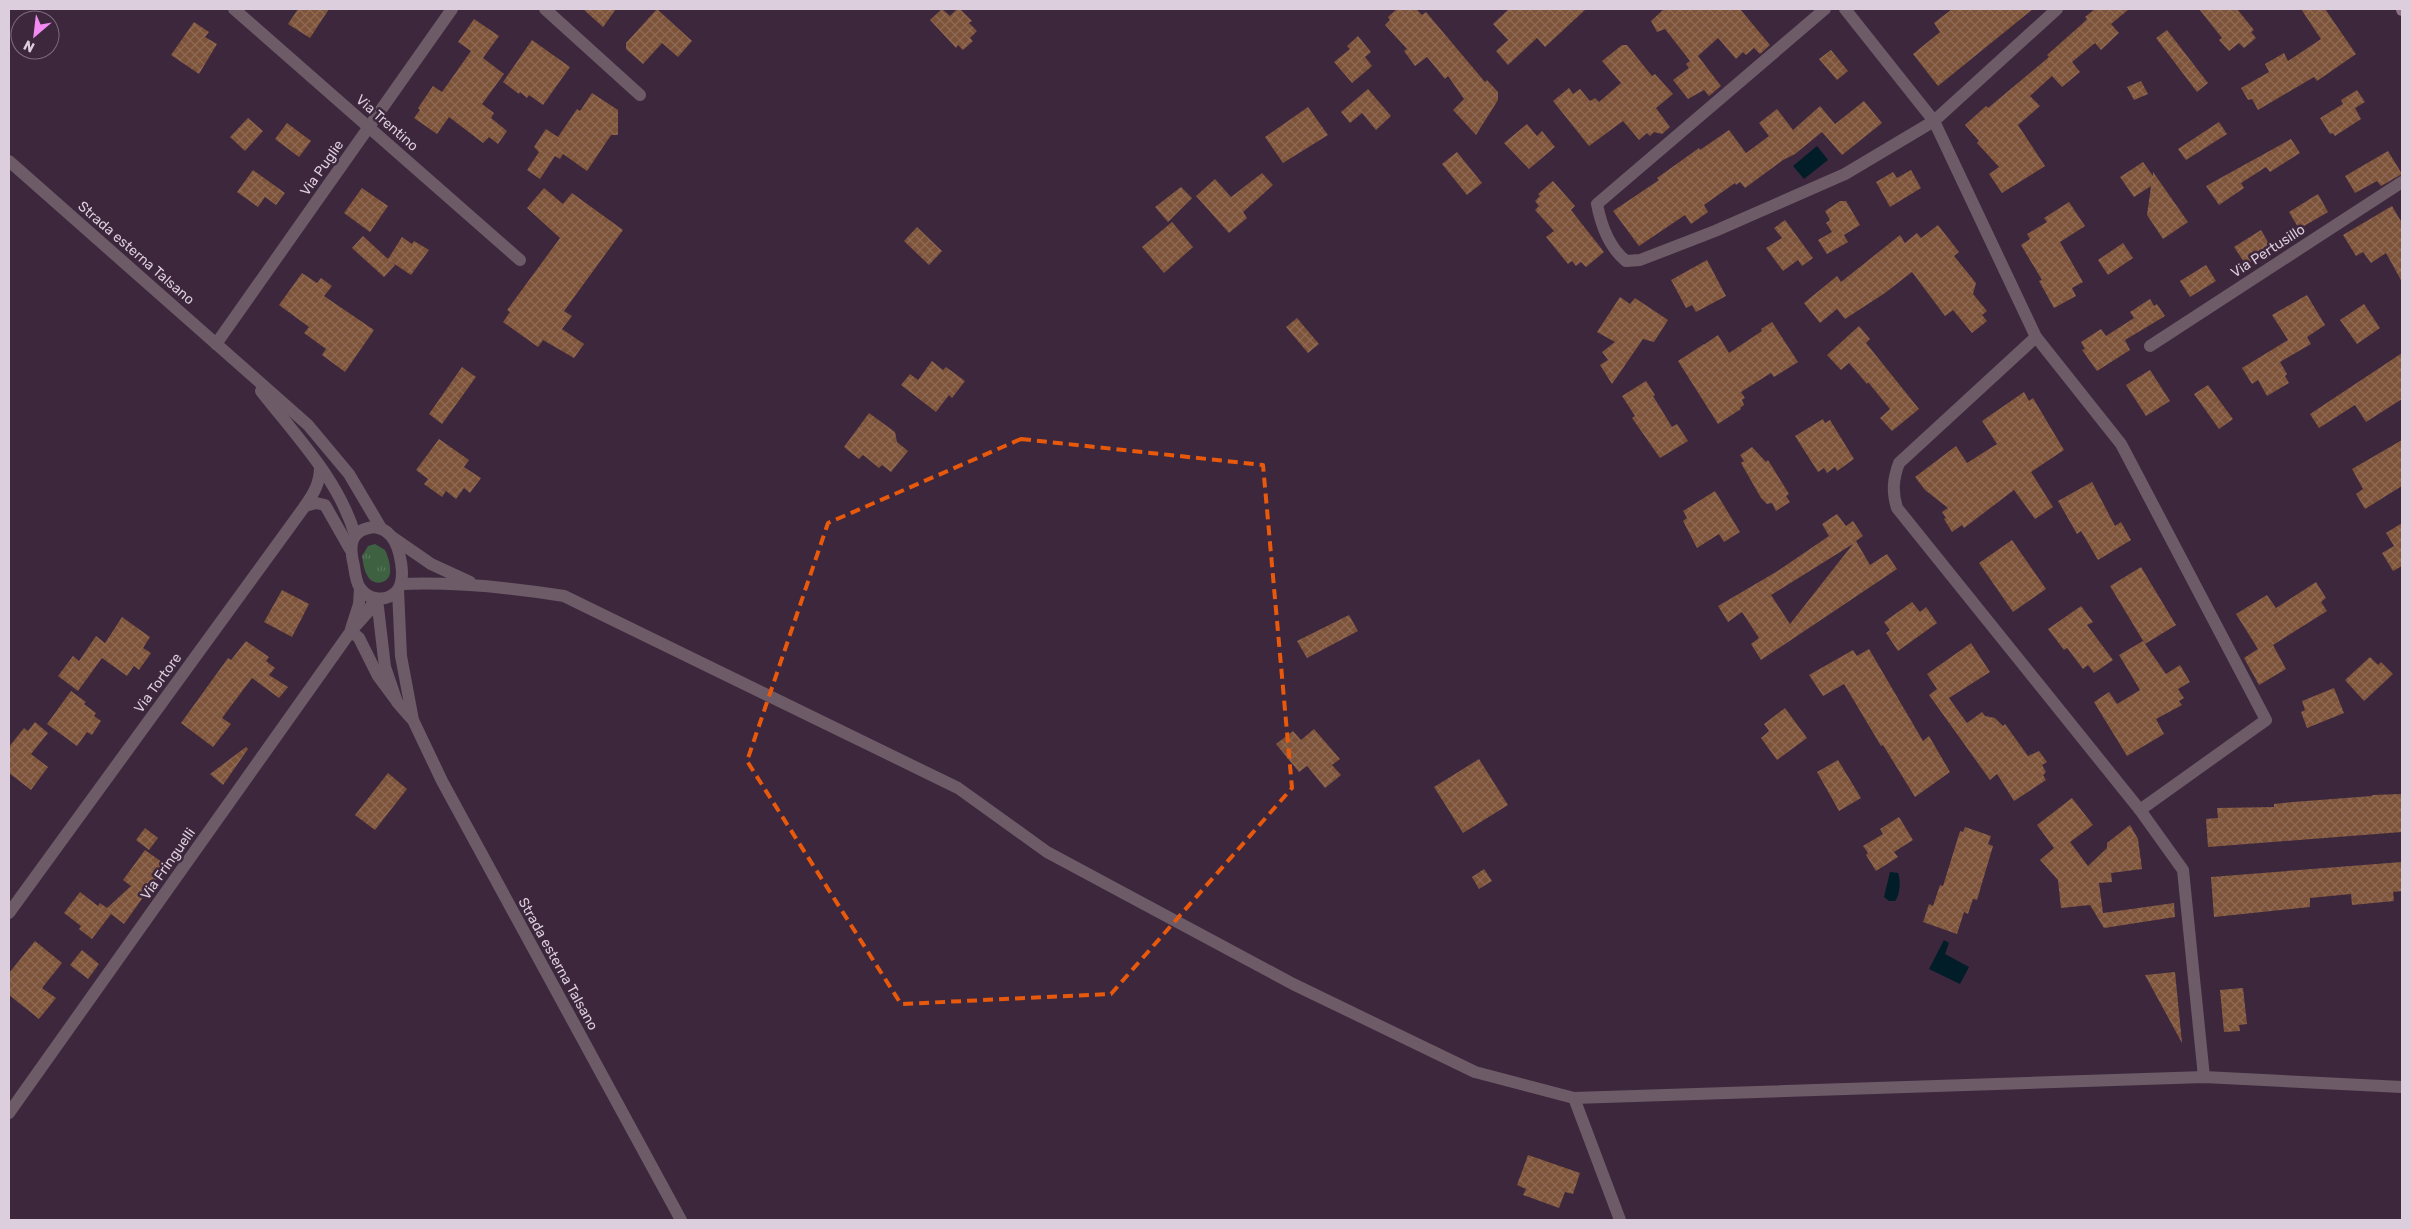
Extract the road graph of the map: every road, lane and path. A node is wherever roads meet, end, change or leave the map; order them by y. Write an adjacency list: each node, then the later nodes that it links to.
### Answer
1 (234, 9): 9 (street, Via Trentino)
2 (452, 9): 9 (street, Via Puglie)
3 (545, 9): 7 (street)
4 (1824, 9): 8 (street)
5 (1845, 9): 8 (street)
6 (2058, 9): 8 (street)
7 (640, 94)
8 (1934, 121): 13 (street)
9 (369, 127): 12 (street, Via Trentino); 14 (street, Via Puglie)
10 (9, 160): 14 (street, Strada esterna Talsano)
11 (2402, 182): 15 (street, Via Pertusillo)
12 (520, 260)
13 (2036, 337): 30 (street); 30 (street)
14 (216, 344): 16 (street, Strada esterna Talsano)
15 (2150, 346)
16 (243, 368): 17 (street, Strada esterna Talsano); 19 (street, Strada esterna Talsano)
17 (320, 467): 18 (street, Via Tortore); 20 (street, Strada esterna Talsano)
18 (305, 506): 22 (street); 31 (street, Via Tortore)
19 (381, 528): 20 (street); 21 (street)
20 (355, 535): 22 (street)
21 (392, 538): 23 (street); 24 (street)
22 (350, 549): 25 (street)
23 (475, 584): 24 (street); 34 (street)
24 (399, 587): 26 (street); 29 (street, Strada esterna Talsano)
25 (360, 588): 26 (street); 27 (street)
26 (376, 598): 27 (street); 28 (street, Strada esterna Talsano)
27 (351, 631): 28 (street); 35 (street, Via Fringuelli)
28 (397, 702): 29 (street, Strada esterna Talsano)
29 (413, 720): 36 (street, Strada esterna Talsano)
30 (2140, 810): 32 (street)
31 (9, 913)
32 (2204, 1077): 33 (street); 34 (street)
33 (2402, 1087)
34 (1574, 1098): 37 (street)
35 (9, 1113)
36 (681, 1220)
37 (1620, 1220)

